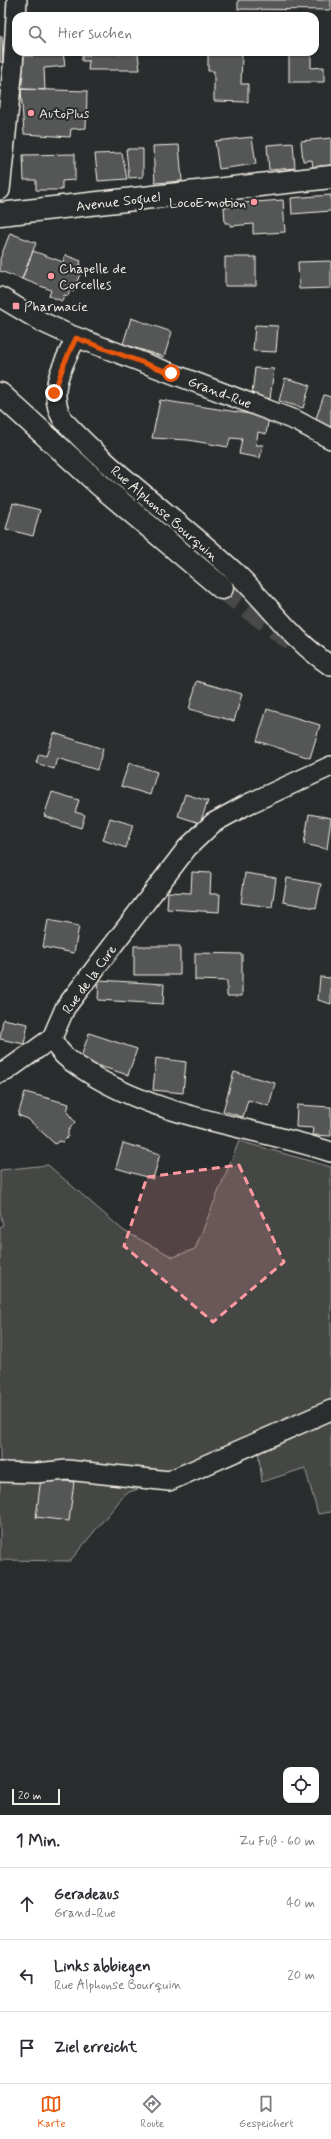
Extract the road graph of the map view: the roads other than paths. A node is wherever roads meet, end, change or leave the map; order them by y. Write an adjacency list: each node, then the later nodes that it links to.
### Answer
1 (17, 0): 2 (street)
2 (16, 12)
3 (14, 56): 5 (street)
4 (331, 177): 6 (street, Avenue Soguel)
5 (0, 190)
6 (0, 214)
7 (0, 297): 8 (street, Grand-Rue)
8 (76, 338): 10 (street, Grand-Rue); 12 (street, Rue Alphonse Bourquin)
9 (0, 394): 11 (street)
10 (331, 438)
11 (222, 588)
12 (331, 666)
13 (331, 766): 14 (street, Rue de la Cure)
14 (52, 1038): 15 (street); 16 (street)
15 (0, 1073)
16 (331, 1152)
17 (331, 1410): 18 (street)
18 (0, 1472)

